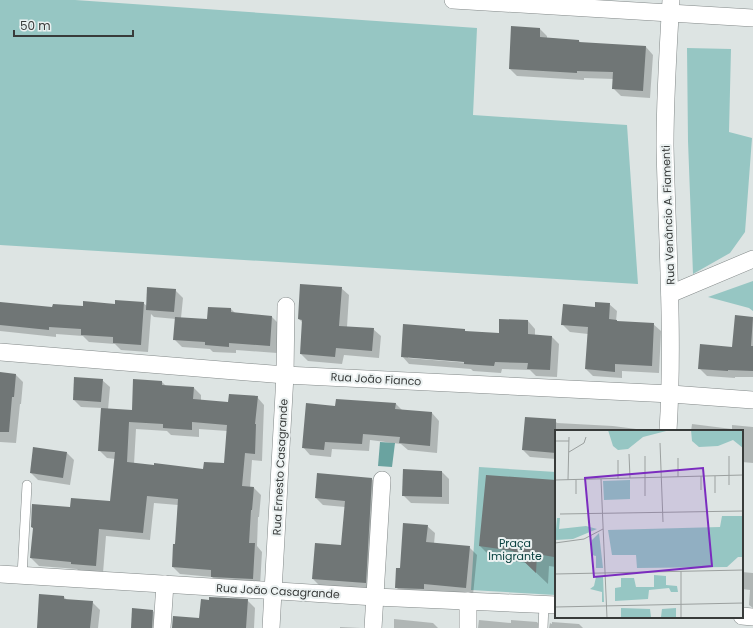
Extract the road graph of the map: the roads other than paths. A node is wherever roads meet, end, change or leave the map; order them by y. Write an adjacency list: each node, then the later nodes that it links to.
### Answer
1 (453, 0): 2 (street)
2 (671, 6): 3 (street); 5 (street, Rua Venâncio A. Fiamenti)
3 (753, 18)
4 (753, 259): 5 (street)
5 (670, 294): 9 (street, Rua Venâncio A. Fiamenti)
6 (286, 306): 8 (street, Rua Ernesto Casagrande)
7 (0, 352): 8 (street, Rua João Fianco)
8 (285, 374): 9 (street, Rua João Fianco); 17 (street, Rua Ernesto Casagrande)
9 (670, 394): 10 (street, Rua João Fianco); 11 (street, Rua Venâncio A. Fiamenti)
10 (753, 400)
11 (668, 430)
12 (382, 480): 18 (street)
13 (27, 485): 15 (lane)
14 (0, 574): 15 (street, Rua João Casagrande)
15 (22, 576): 16 (street, Rua João Casagrande)
16 (165, 584): 17 (street, Rua João Casagrande); 23 (street)
17 (274, 590): 18 (street, Rua João Casagrande); 24 (street, Rua Ernesto Casagrande)
18 (375, 597): 19 (street, Rua João Casagrande); 25 (street)
19 (468, 601): 20 (street, Rua João Casagrande); 26 (street)
20 (550, 604): 27 (lane)
21 (743, 616): 22 (street)
22 (753, 617)
23 (162, 628)
24 (271, 628)
25 (373, 628)
26 (468, 628)
27 (543, 628)

